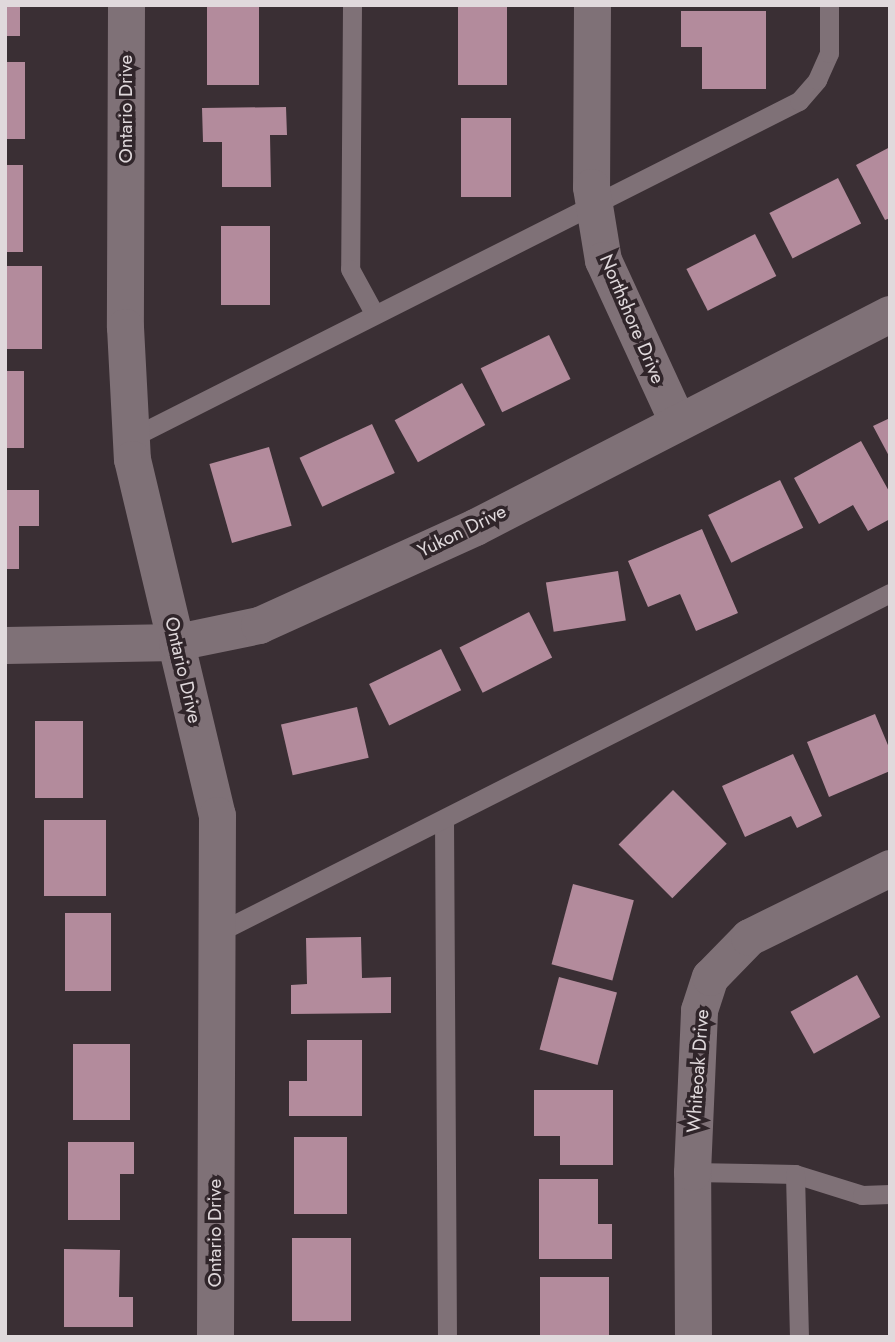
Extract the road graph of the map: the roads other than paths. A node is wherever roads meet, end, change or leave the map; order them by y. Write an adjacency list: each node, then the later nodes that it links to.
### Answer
1 (126, 5): 9 (street, Ontario Drive)
2 (352, 5): 6 (lane)
3 (592, 5): 5 (street, Northshore Drive)
4 (829, 5): 5 (lane)
5 (594, 207): 6 (lane); 8 (street, Northshore Drive)
6 (374, 313): 9 (lane)
7 (890, 314): 8 (street, Yukon Drive)
8 (677, 421): 11 (street, Yukon Drive)
9 (131, 438): 11 (street, Ontario Drive)
10 (890, 593): 13 (lane)
11 (177, 642): 12 (street, Yukon Drive); 15 (street, Ontario Drive)
12 (5, 645)
13 (444, 819): 15 (lane); 20 (lane)
14 (890, 868): 16 (street, Whiteoak Drive)
15 (217, 933): 19 (street, Ontario Drive)
16 (692, 1172): 17 (lane); 21 (street, Whiteoak Drive)
17 (795, 1174): 18 (lane); 22 (lane)
18 (890, 1194)
19 (215, 1337)
20 (447, 1337)
21 (693, 1337)
22 (799, 1337)

